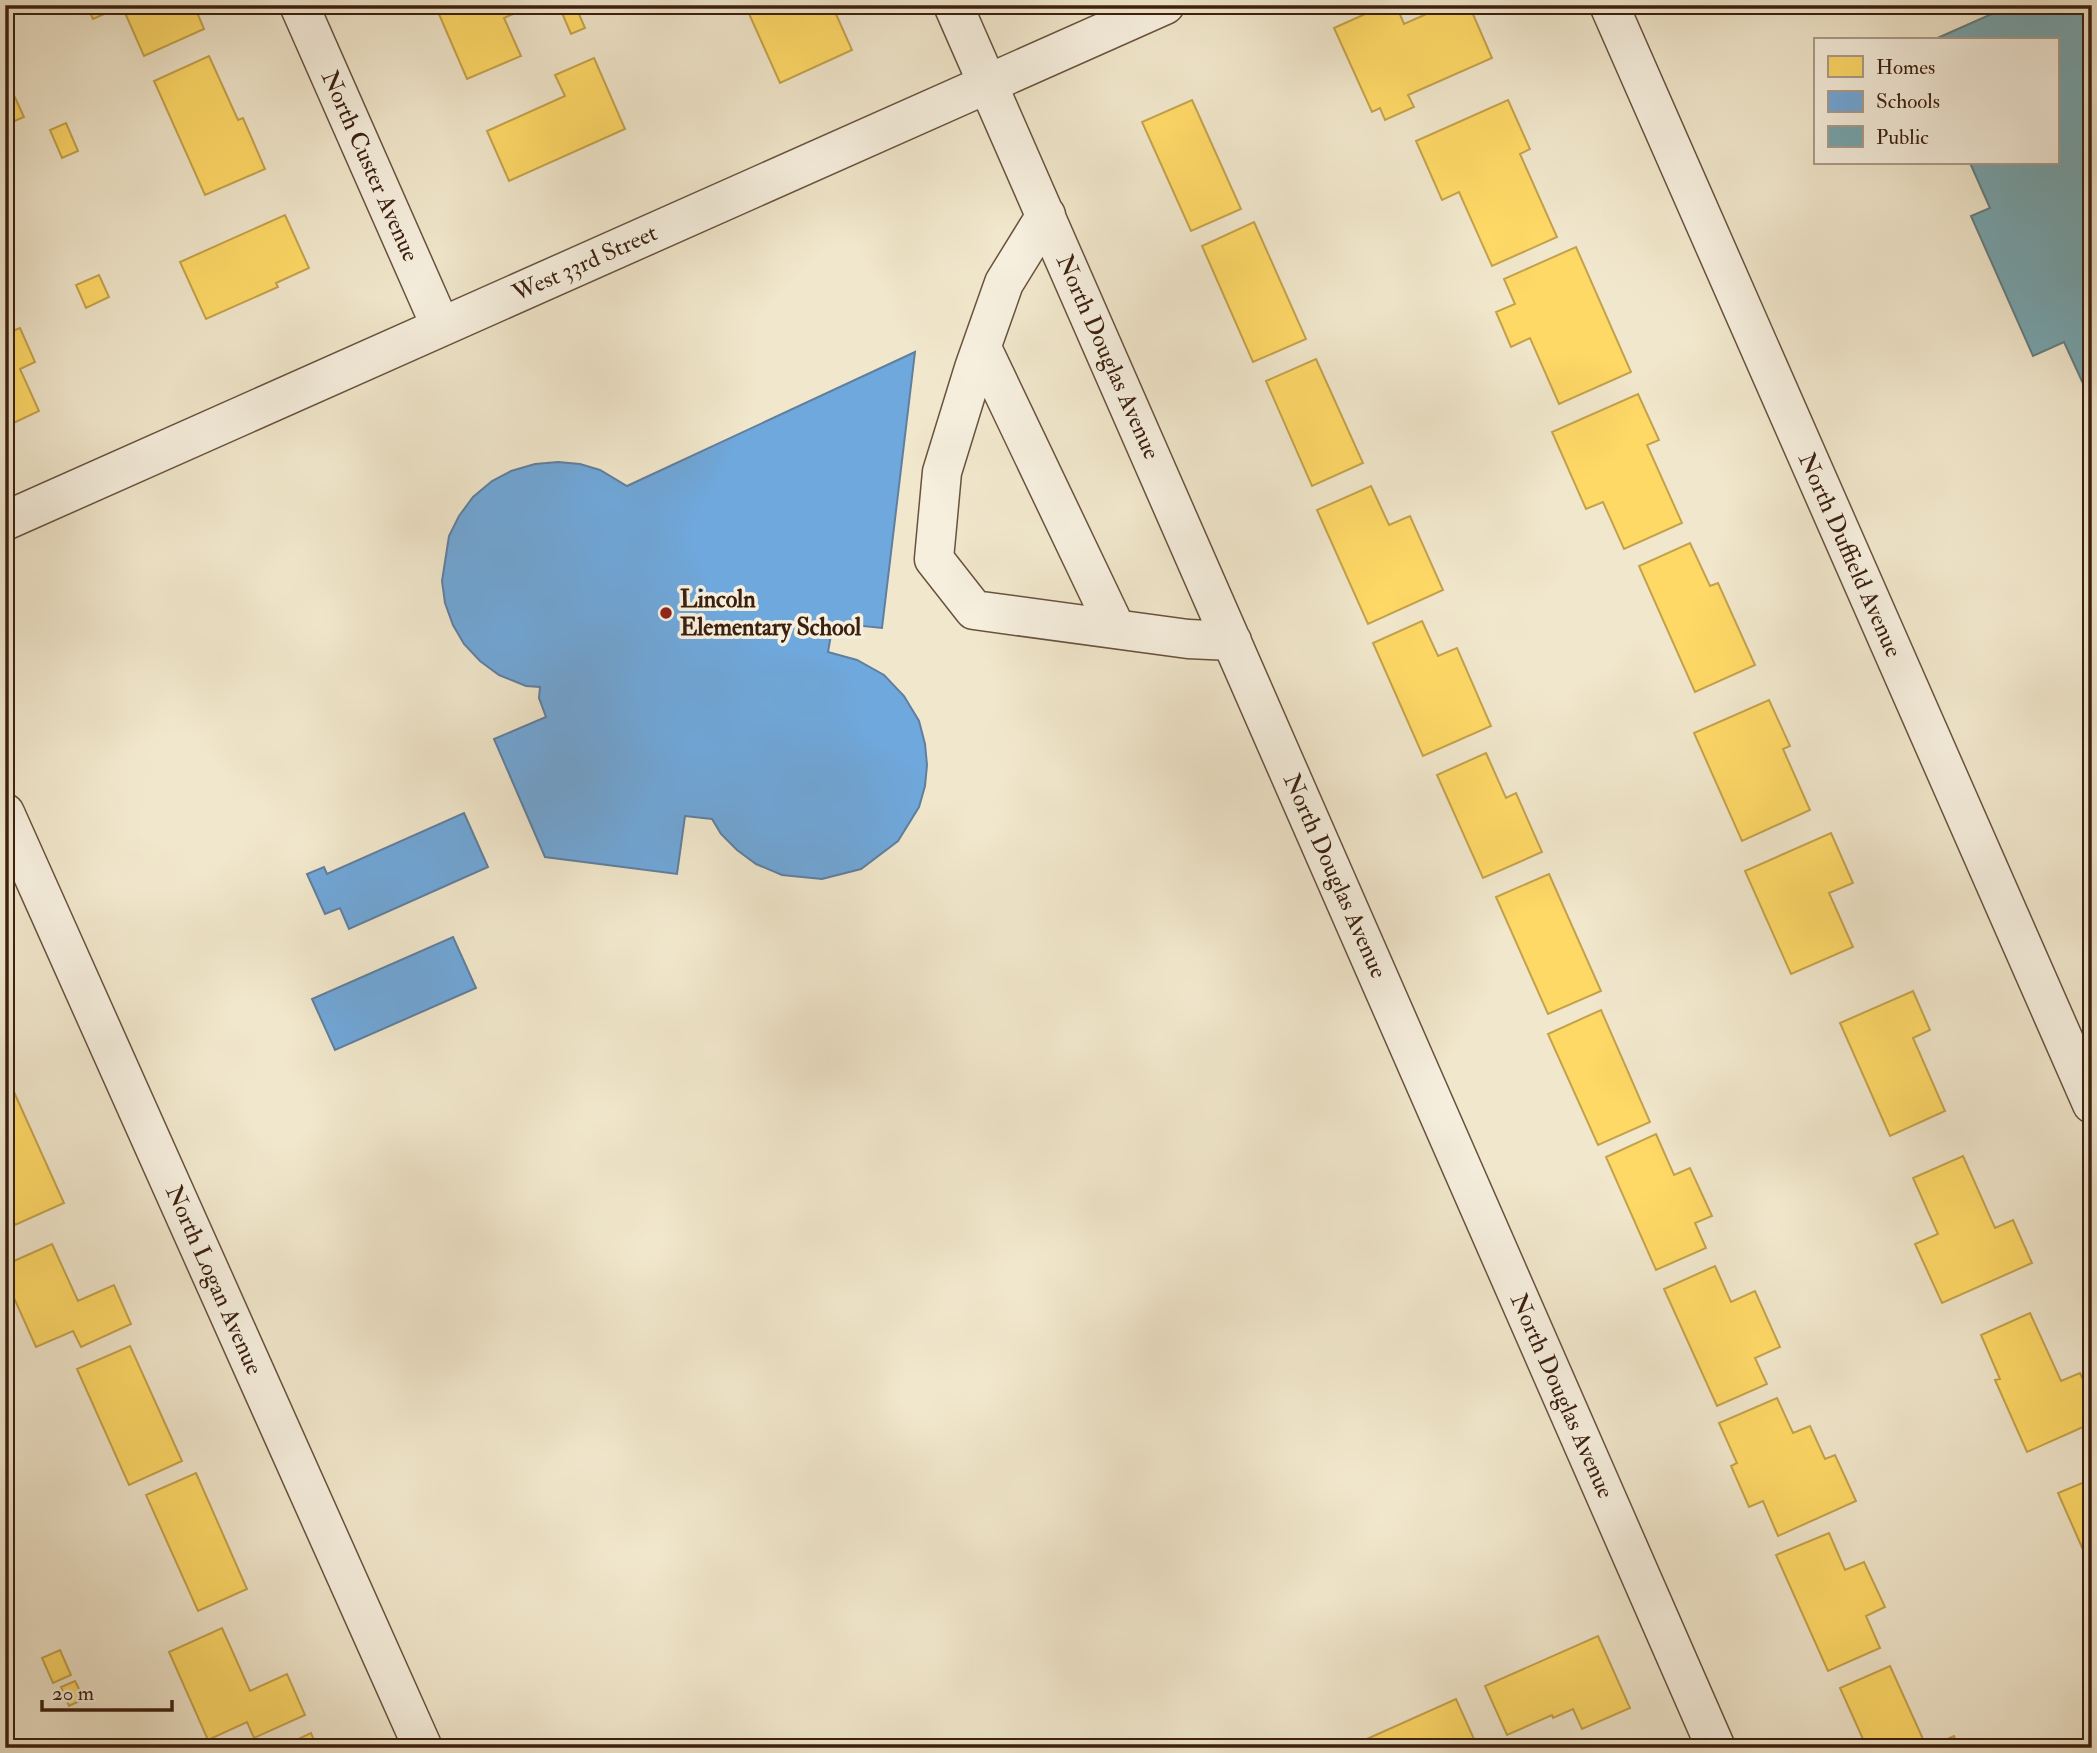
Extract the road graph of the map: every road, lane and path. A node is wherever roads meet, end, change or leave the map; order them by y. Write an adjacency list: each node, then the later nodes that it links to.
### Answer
1 (299, 5): 7 (street, North Custer Avenue)
2 (953, 5): 5 (street, North Douglas Avenue)
3 (1165, 5): 5 (street, West 33rd Street)
4 (1609, 5): 13 (street, North Duffield Avenue)
5 (989, 84): 6 (street, North Douglas Avenue); 7 (street, West 33rd Street)
6 (1046, 215): 8 (street); 11 (street, North Douglas Avenue)
7 (441, 327): 9 (street, West 33rd Street)
8 (982, 348): 10 (street); 10 (street)
9 (5, 521)
10 (1115, 629): 11 (street)
11 (1232, 641): 15 (street, North Douglas Avenue)
12 (5, 813): 14 (street, North Logan Avenue)
13 (2092, 1104)
14 (423, 1748)
15 (1716, 1748)

